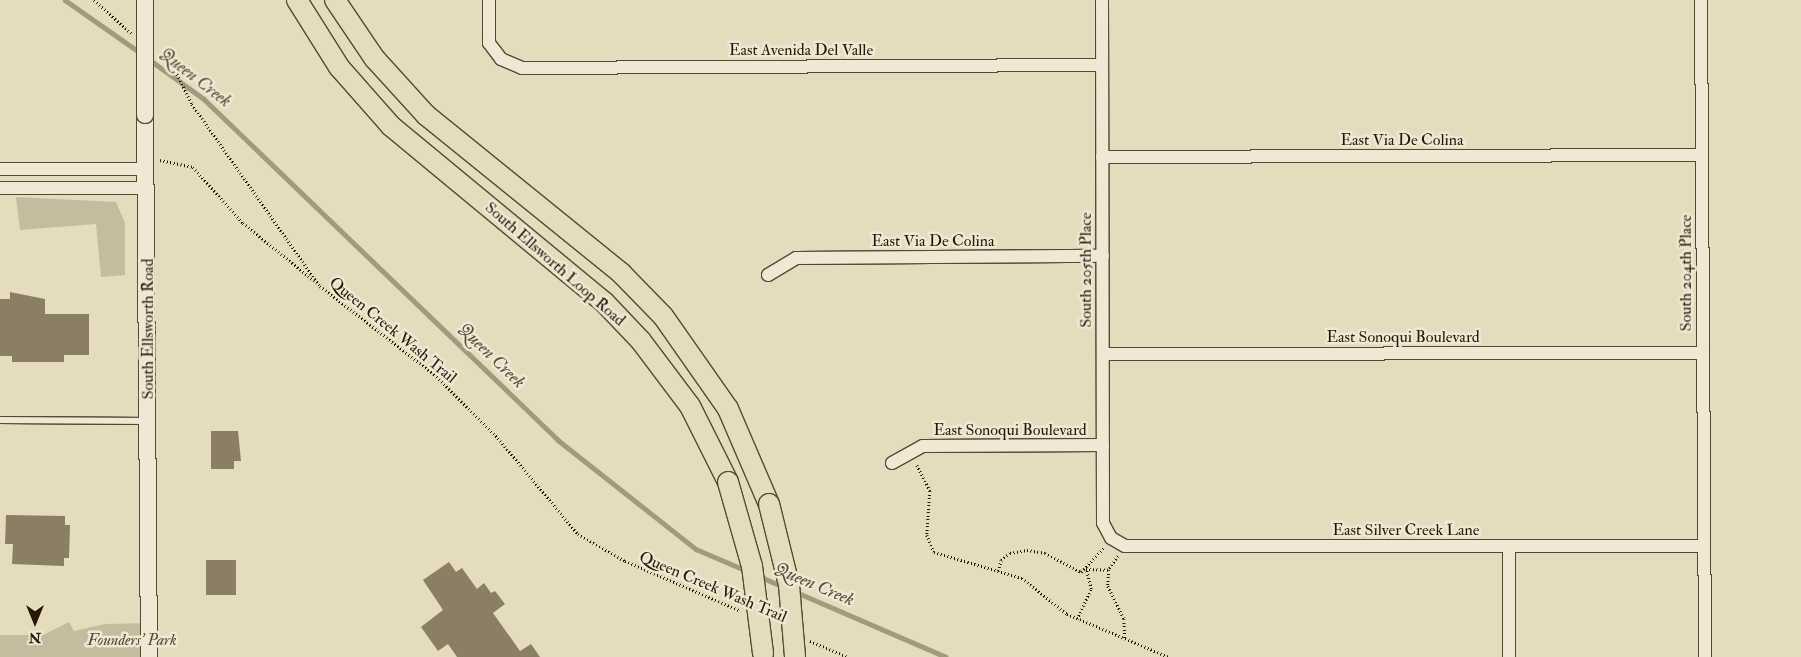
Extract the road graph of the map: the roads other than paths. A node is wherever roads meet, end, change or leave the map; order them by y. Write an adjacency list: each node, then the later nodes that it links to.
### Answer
1 (145, 0): 10 (street, South Ellsworth Road, bridge)
2 (297, 0): 25 (main road, South Ellsworth Loop Road, bridge)
3 (336, 0): 27 (main road, South Ellsworth Loop Road, bridge)
4 (489, 0): 7 (street, East Avenida Del Valle)
5 (1102, 0): 7 (street, South 205th Place)
6 (1701, 0): 8 (street, South 204th Place)
7 (1102, 65): 9 (street, South 205th Place)
8 (1702, 155): 9 (street, East Via De Colina); 16 (street, South 204th Place)
9 (1102, 157): 14 (street, South 205th Place)
10 (146, 164): 11 (street); 13 (street, South Ellsworth Road)
11 (0, 169)
12 (0, 188): 13 (street)
13 (146, 188): 19 (street, South Ellsworth Road)
14 (1102, 256): 15 (street, East Via De Colina); 17 (street, South 205th Place)
15 (768, 275)
16 (1703, 353): 17 (street, East Sonoqui Boulevard); 24 (street, South 204th Place)
17 (1103, 354): 20 (street, South 205th Place)
18 (0, 420): 19 (lane)
19 (148, 421): 26 (street, South Ellsworth Road)
20 (1103, 445): 21 (street, East Sonoqui Boulevard); 22 (street, South 205th Place)
21 (892, 463)
22 (1110, 536): 23 (street, East Silver Creek Lane)
23 (1508, 546): 24 (street, East Silver Creek Lane); 28 (street)
24 (1704, 546): 29 (street, South 204th Place)
25 (763, 655)
26 (149, 657)
27 (795, 657)
28 (1509, 657)
29 (1705, 657)

